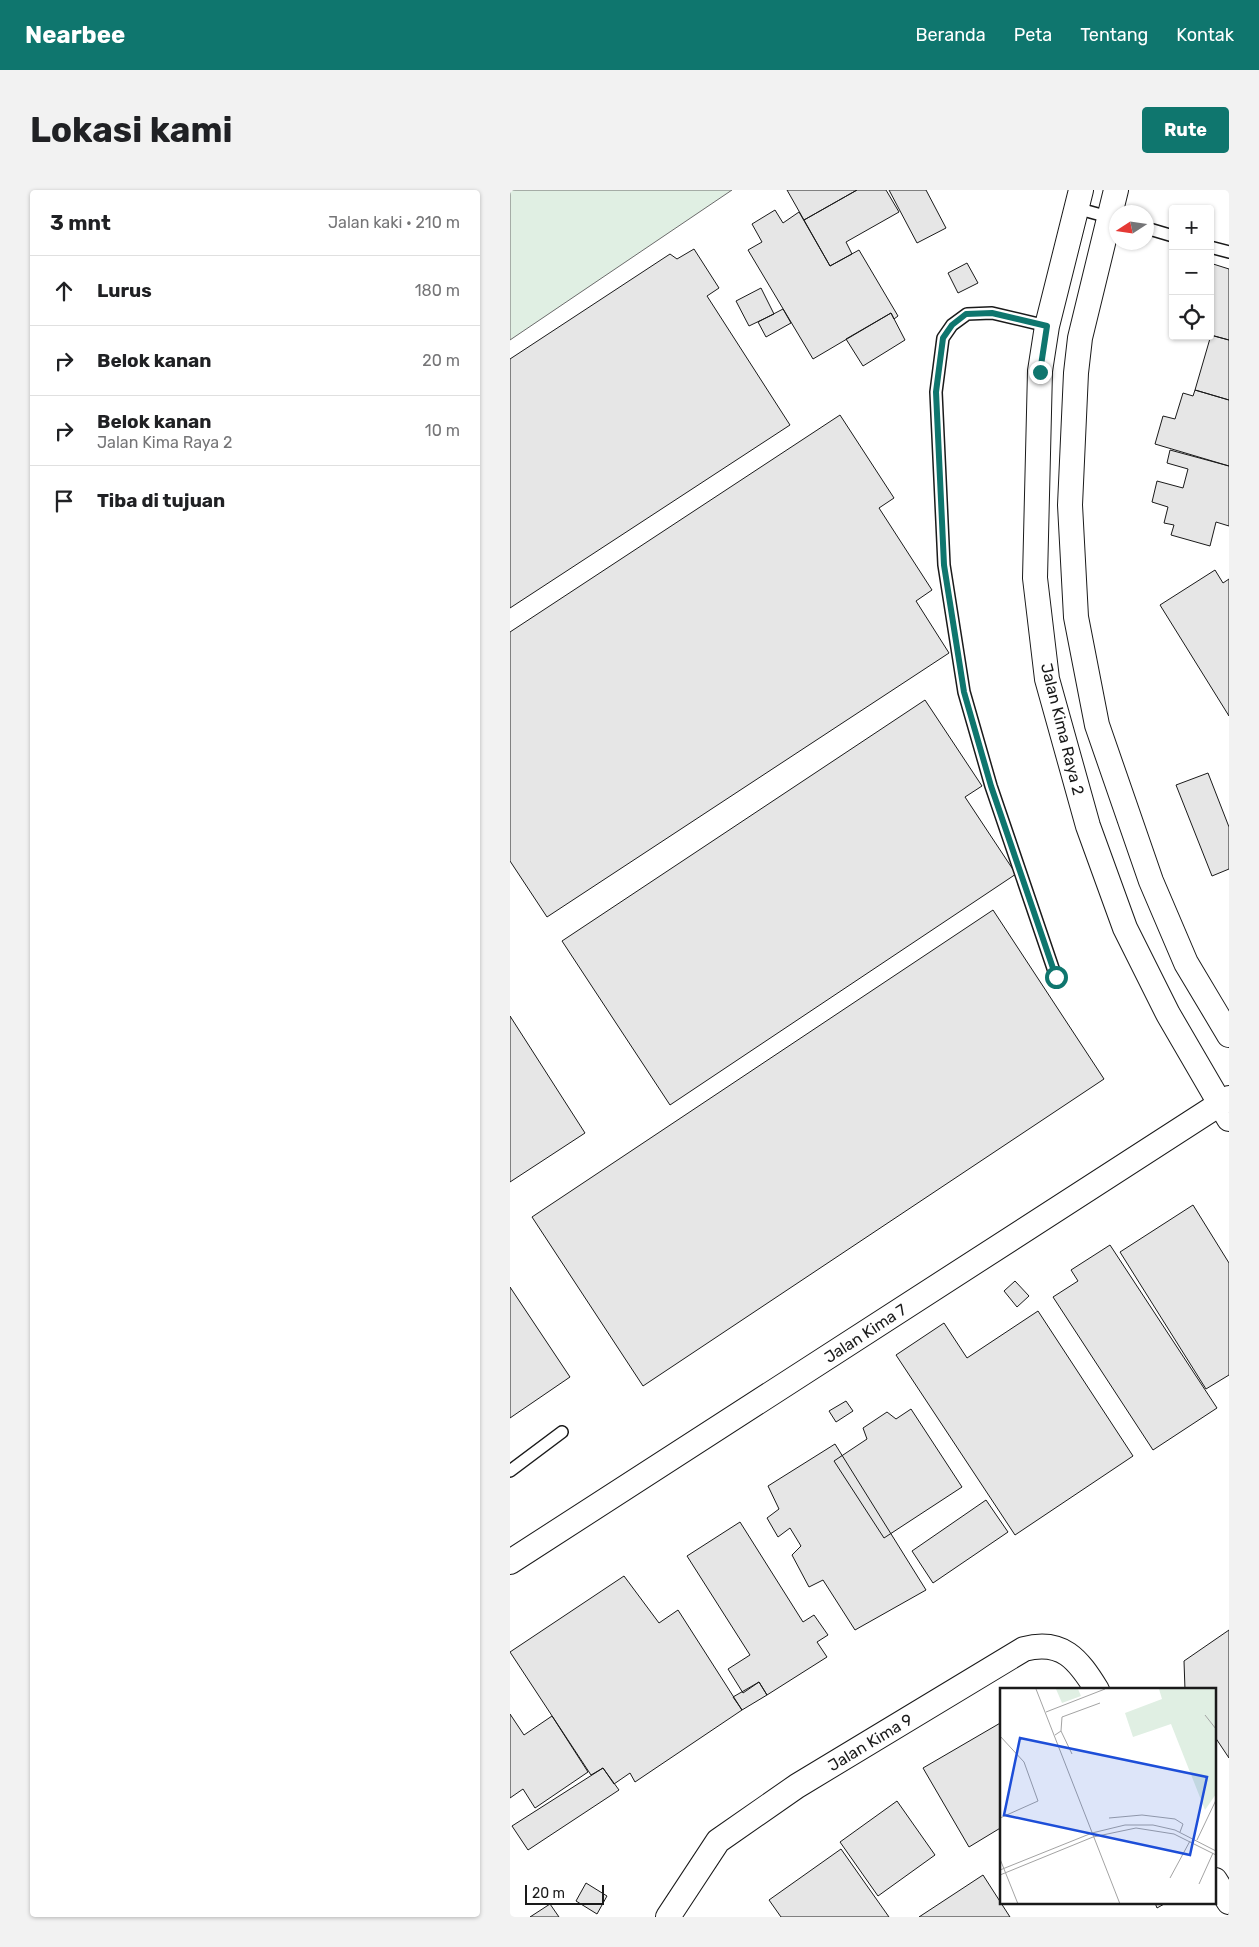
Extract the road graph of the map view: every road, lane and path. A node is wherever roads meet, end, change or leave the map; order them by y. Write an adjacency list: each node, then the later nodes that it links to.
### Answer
1 (1116, 190): 3 (street)
2 (1078, 199): 4 (lane); 10 (street, Jalan Kima Raya 2)
3 (1114, 205)
4 (1109, 216)
5 (1154, 230): 7 (lane)
6 (1109, 233): 12 (street)
7 (1169, 235)
8 (1214, 248): 9 (lane)
9 (1229, 252)
10 (1047, 326): 11 (lane); 13 (street, Jalan Kima Raya 2)
11 (1056, 977)
12 (1229, 1034)
13 (1226, 1107): 16 (street, Jalan Kima 7)
14 (562, 1432): 15 (lane)
15 (510, 1471)
16 (510, 1562)
17 (1096, 1688): 20 (street, Jalan Kima 9)
18 (1216, 1882): 19 (street)
19 (1229, 1902)
20 (668, 1917)

